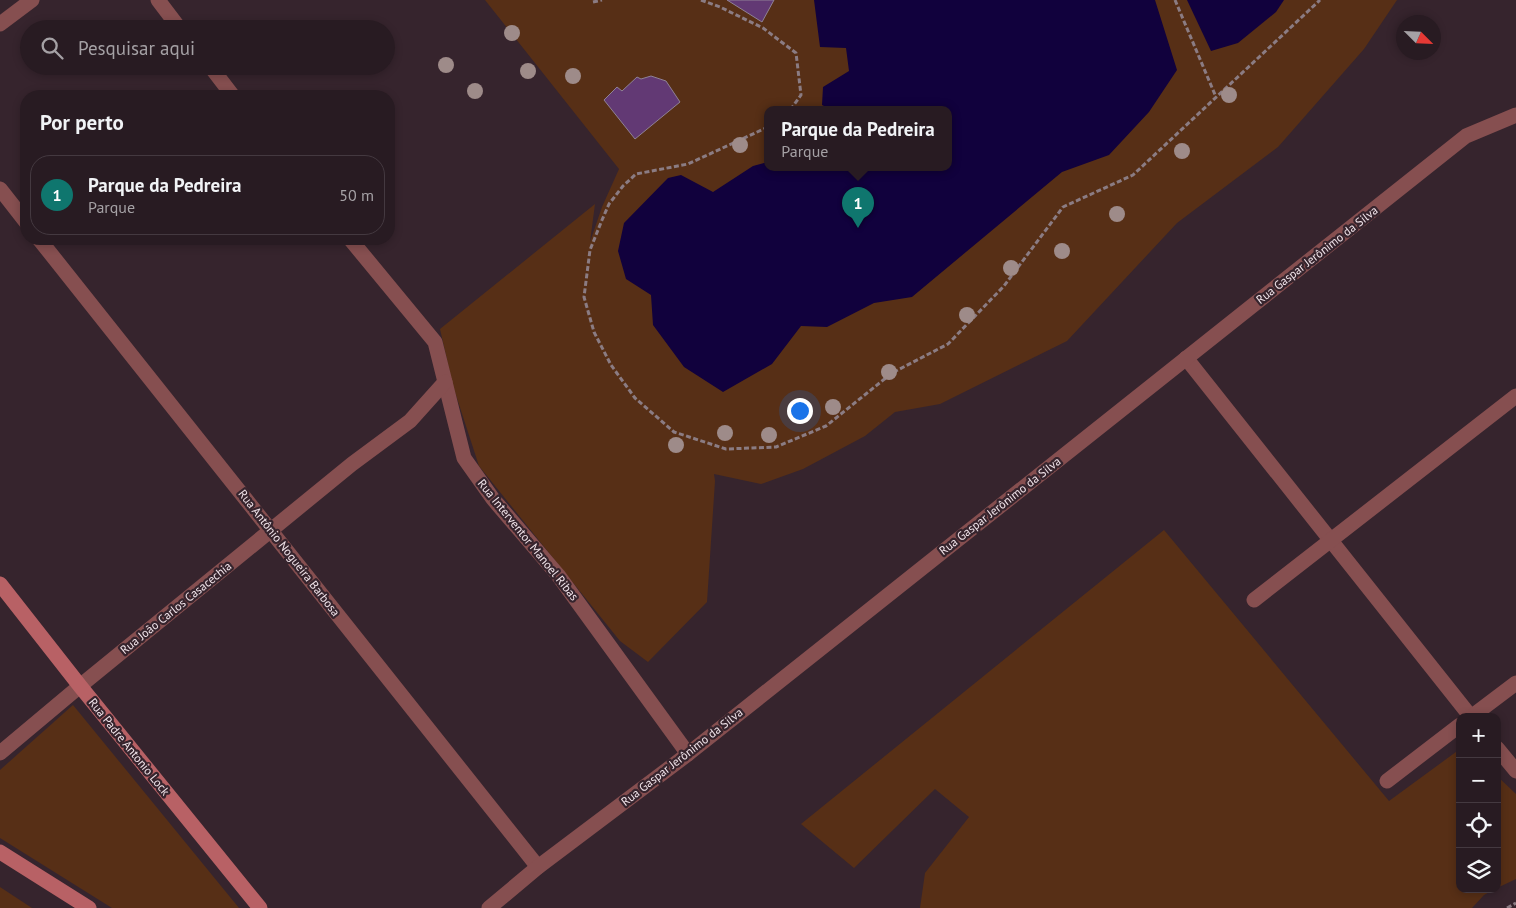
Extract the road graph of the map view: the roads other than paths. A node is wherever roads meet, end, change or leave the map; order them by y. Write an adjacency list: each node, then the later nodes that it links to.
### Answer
1 (32, 0): 4 (street)
2 (158, 0): 3 (street)
3 (173, 20)
4 (0, 24)
5 (217, 75): 6 (street)
6 (228, 90)
7 (1516, 115): 12 (street, Rua Gaspar Jerônimo da Silva)
8 (0, 189): 9 (street)
9 (20, 214)
10 (44, 245): 15 (street, Rua Antônio Nogueira Barbosa)
11 (355, 245): 13 (street, Rua Interventor Manoel Ribas)
12 (1186, 358): 16 (street); 26 (street, Rua Gaspar Jerônimo da Silva)
13 (445, 382): 15 (street, Rua João Carlos Casacechia); 26 (street, Rua Interventor Manoel Ribas)
14 (1516, 396): 16 (street)
15 (271, 531): 20 (street, Rua João Carlos Casacechia); 30 (street, Rua Antônio Nogueira Barbosa)
16 (1331, 540): 18 (street); 21 (street)
17 (0, 584): 20 (main road, Rua Padre Antonio Lock)
18 (1254, 600)
19 (1516, 683): 22 (street)
20 (80, 686): 24 (street, Rua João Carlos Casacechia); 32 (main road, Rua Padre Antonio Lock)
21 (1468, 713)
22 (1476, 713)
23 (1456, 729): 28 (street)
24 (0, 753)
25 (1501, 753): 27 (street)
26 (688, 754): 30 (street, Rua Gaspar Jerônimo da Silva)
27 (1516, 771)
28 (1387, 781)
29 (0, 852): 31 (main road)
30 (538, 867): 33 (street, Rua Gaspar Jerônimo da Silva)
31 (89, 908)
32 (260, 908)
33 (489, 908)

